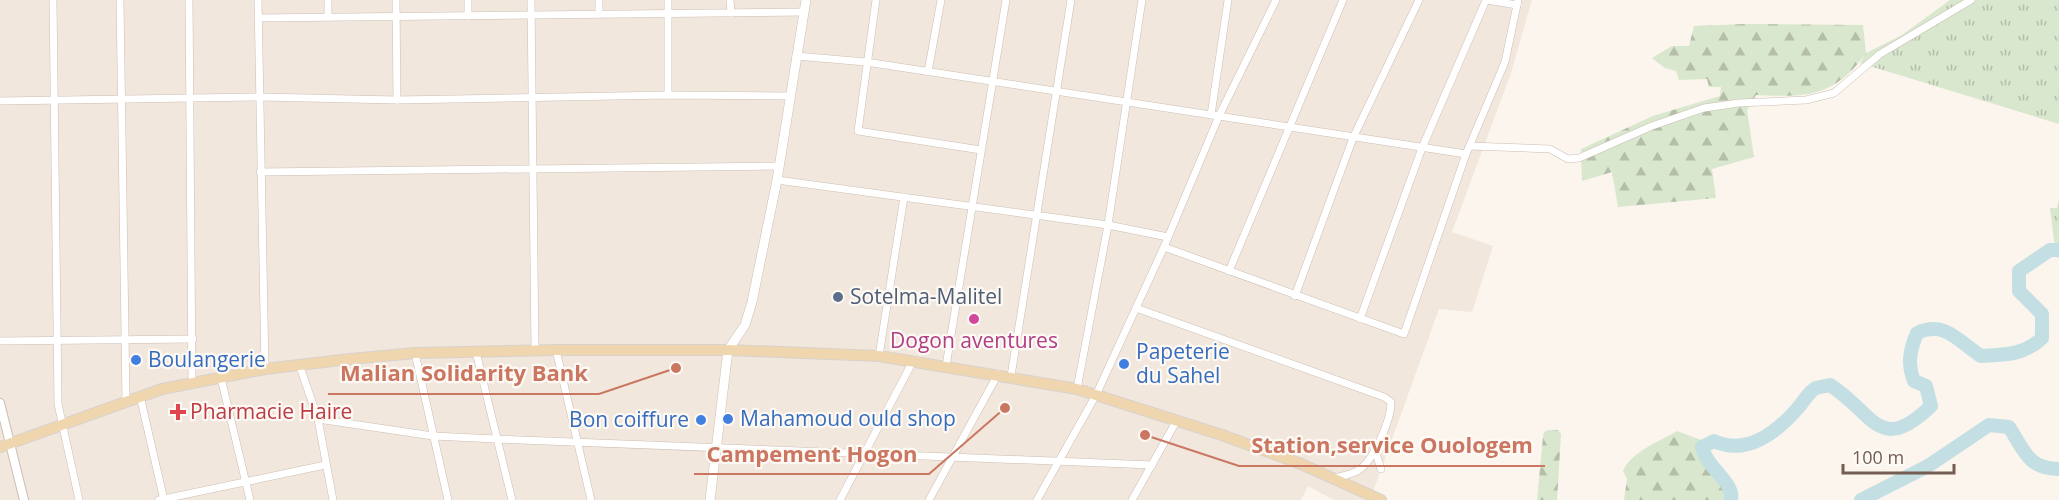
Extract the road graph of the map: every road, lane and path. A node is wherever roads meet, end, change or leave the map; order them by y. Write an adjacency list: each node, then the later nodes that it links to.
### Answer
1 (53, 0): 43 (street)
2 (120, 0): 44 (street)
3 (189, 0): 45 (street)
4 (258, 0): 33 (street)
5 (328, 0): 32 (street)
6 (396, 0): 30 (street)
7 (468, 0): 31 (street)
8 (531, 0): 29 (street)
9 (599, 0): 27 (street)
10 (668, 0): 28 (street)
11 (730, 0): 26 (street)
12 (806, 0): 25 (main road)
13 (876, 0): 35 (street)
14 (940, 0): 36 (street)
15 (1005, 0): 37 (street)
16 (1071, 0): 38 (street)
17 (1142, 0): 48 (street)
18 (1228, 0): 49 (street)
19 (1276, 0): 49 (street)
20 (1343, 0): 50 (street)
21 (1419, 0): 51 (street)
22 (1486, 0): 24 (street); 53 (street)
23 (1971, 0): 52 (street)
24 (1518, 2): 52 (street)
25 (804, 12): 26 (street); 34 (main road)
26 (731, 13): 28 (street)
27 (599, 14): 28 (street); 29 (street)
28 (668, 14): 39 (street)
29 (531, 15): 31 (street); 42 (street)
30 (396, 16): 31 (street); 32 (street); 46 (street)
31 (468, 16)
32 (328, 17): 33 (street)
33 (258, 18): 41 (street)
34 (796, 56): 35 (street); 40 (main road)
35 (866, 62): 36 (street); 54 (street)
36 (928, 72): 37 (street)
37 (992, 82): 38 (street); 54 (street)
38 (1056, 92): 48 (street); 62 (street)
39 (668, 95): 40 (street); 42 (street)
40 (790, 96): 56 (main road)
41 (260, 97): 45 (street); 46 (street); 58 (street)
42 (532, 98): 46 (street); 57 (street)
43 (55, 100): 44 (street); 47 (street); 71 (street)
44 (122, 100): 45 (street); 72 (street)
45 (189, 100): 70 (street)
46 (397, 100)
47 (0, 101)
48 (1127, 102): 49 (street); 63 (street)
49 (1215, 116): 50 (street); 64 (street)
50 (1292, 128): 51 (street); 66 (street)
51 (1353, 138): 53 (street); 67 (street)
52 (1470, 146): 55 (street)
53 (1422, 148): 55 (street); 69 (street)
54 (981, 150): 61 (street)
55 (1466, 154): 69 (street)
56 (779, 166): 57 (street); 59 (main road)
57 (533, 169): 58 (street); 76 (street)
58 (260, 172): 83 (street)
59 (777, 180): 60 (street); 75 (main road)
60 (904, 197): 61 (street); 79 (street)
61 (972, 206): 62 (street); 82 (street)
62 (1035, 215): 63 (street); 85 (street)
63 (1108, 225): 64 (street); 88 (street)
64 (1168, 237): 65 (street)
65 (1164, 247): 66 (street); 68 (street)
66 (1229, 271): 67 (street)
67 (1295, 296): 69 (street)
68 (1136, 308): 89 (street); 101 (street)
69 (1360, 319)
70 (193, 339): 72 (street); 87 (street)
71 (57, 340): 72 (street); 73 (street); 95 (street)
72 (126, 340): 91 (street)
73 (0, 341)
74 (556, 350): 75 (main road); 76 (main road); 98 (street)
75 (728, 350): 79 (main road); 100 (main road)
76 (535, 351): 77 (main road)
77 (476, 352): 78 (main road); 97 (street)
78 (415, 353): 81 (main road); 96 (street)
79 (879, 356): 80 (main road)
80 (913, 361): 82 (main road); 102 (street)
81 (299, 364): 83 (main road); 93 (street)
82 (946, 366): 84 (main road)
83 (265, 369): 86 (main road)
84 (998, 374): 85 (main road); 103 (street)
85 (1011, 376): 88 (main road)
86 (221, 378): 87 (main road); 109 (street)
87 (192, 383): 90 (main road)
88 (1077, 389): 89 (main road)
89 (1096, 395): 94 (main road); 104 (street)
90 (140, 396): 91 (main road); 112 (street)
91 (126, 400): 95 (main road)
92 (0, 403): 99 (street)
93 (318, 419): 96 (street); 105 (street)
94 (1177, 420): 106 (street); 108 (main road)
95 (62, 424): 99 (main road); 111 (street)
96 (433, 435): 97 (street); 115 (street)
97 (496, 439): 98 (street); 116 (street)
98 (577, 443): 100 (street); 117 (street)
99 (5, 445): 110 (street)
100 (716, 448): 102 (street); 118 (main road)
101 (1375, 450): 107 (street); 108 (street)
102 (865, 455): 103 (street); 119 (street)
103 (952, 458): 104 (street); 120 (street)
104 (1058, 462): 106 (street); 121 (street)
105 (325, 465): 109 (street); 114 (street)
106 (1152, 465): 122 (street)
107 (1382, 469)
108 (1333, 479): 123 (main road)
109 (245, 480): 112 (street); 113 (street)
110 (24, 500)
111 (79, 500)
112 (162, 500)
113 (250, 500)
114 (333, 500)
115 (448, 500)
116 (512, 500)
117 (591, 500)
118 (710, 500)
119 (840, 500)
120 (929, 500)
121 (1036, 500)
122 (1132, 500)
123 (1381, 500)

